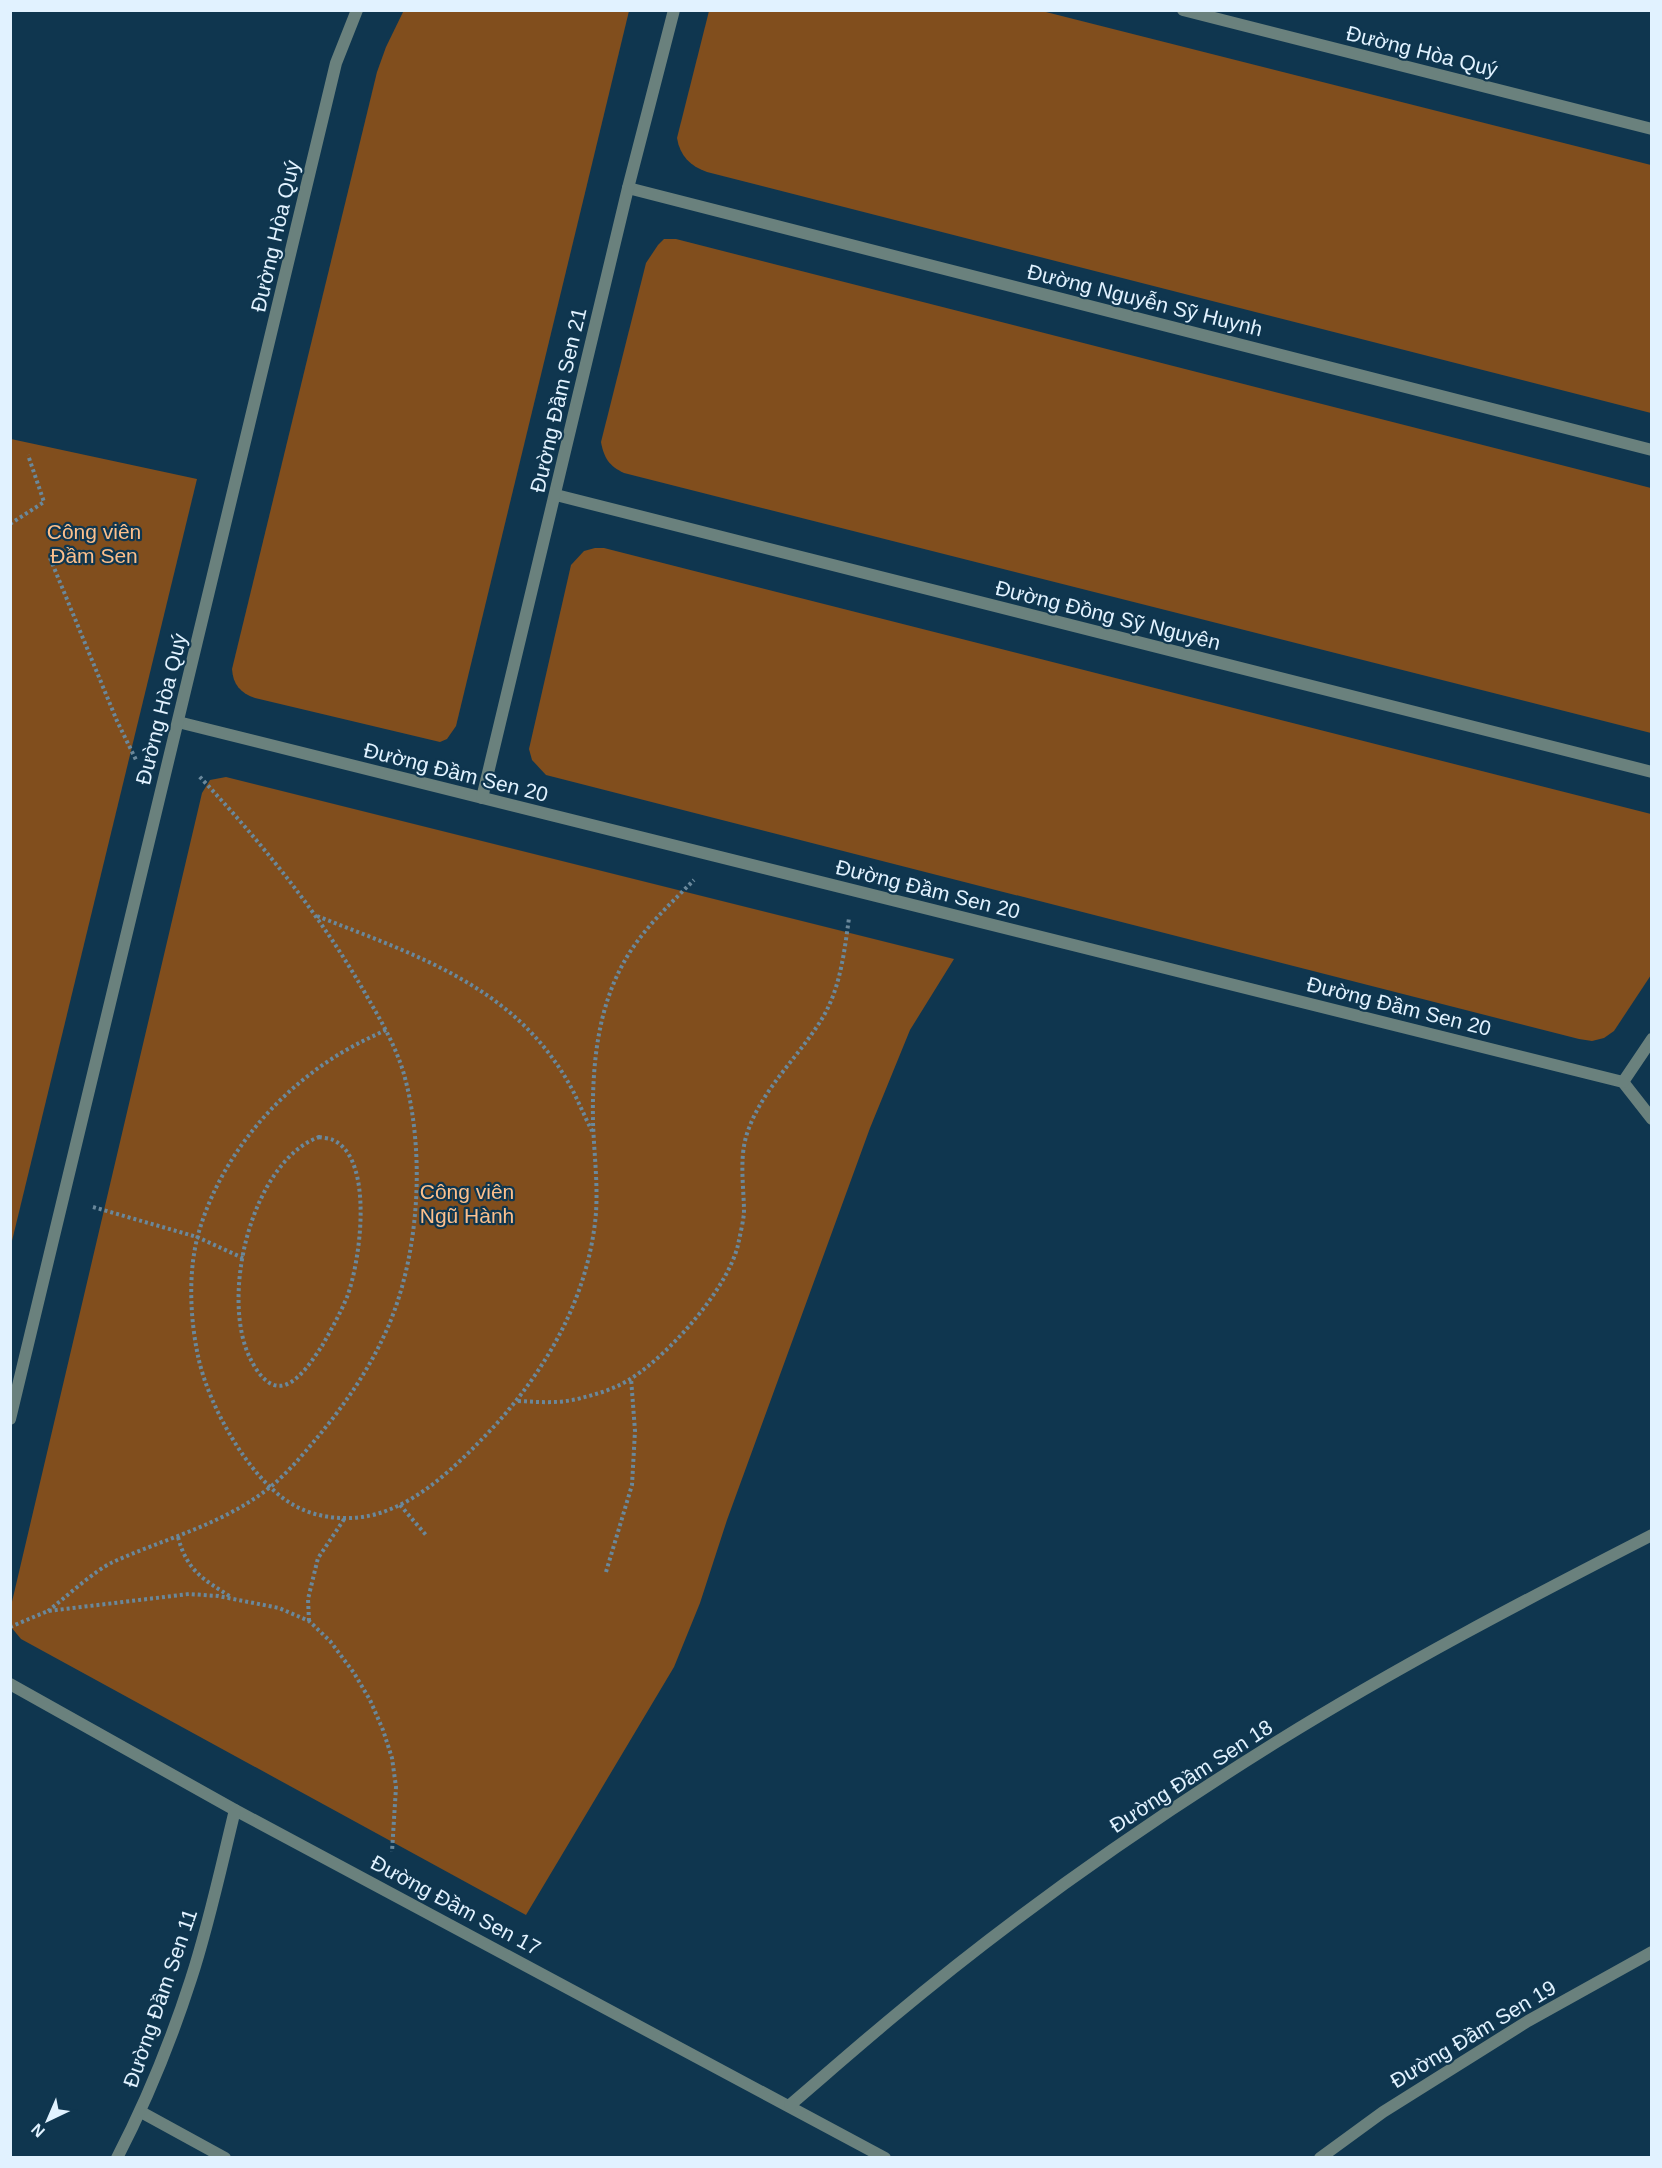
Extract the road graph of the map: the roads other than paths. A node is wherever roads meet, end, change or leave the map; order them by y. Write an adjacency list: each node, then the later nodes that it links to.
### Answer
1 (357, 10): 8 (street, Đường Hòa Quý)
2 (674, 10): 5 (street, Đường Đầm Sen 21)
3 (1183, 10): 4 (street, Đường Hòa Quý)
4 (1652, 129)
5 (628, 188): 6 (street, Đường Nguyễn Sỹ Huynh); 7 (street, Đường Đầm Sen 21)
6 (1652, 450)
7 (556, 495): 9 (street, Đường Đồng Sỹ Nguyên); 10 (street, Đường Đầm Sen 21)
8 (178, 722): 10 (street, Đường Đầm Sen 20); 14 (street, Đường Hòa Quý)
9 (1652, 772)
10 (482, 798): 12 (street, Đường Đầm Sen 20)
11 (1652, 1039): 12 (street)
12 (1623, 1082): 13 (street)
13 (1652, 1119)
14 (10, 1419)
15 (1652, 1534): 19 (street, Đường Đầm Sen 18)
16 (10, 1684): 17 (street, Đường Đầm Sen 17)
17 (235, 1810): 19 (street, Đường Đầm Sen 17); 20 (street, Đường Đầm Sen 11)
18 (1652, 1952): 24 (street, Đường Đầm Sen 19)
19 (790, 2105): 23 (street, Đường Đầm Sen 17)
20 (141, 2112): 21 (street, Đường Đầm Sen 11); 22 (street)
21 (117, 2157)
22 (225, 2157)
23 (885, 2157)
24 (1320, 2157)

